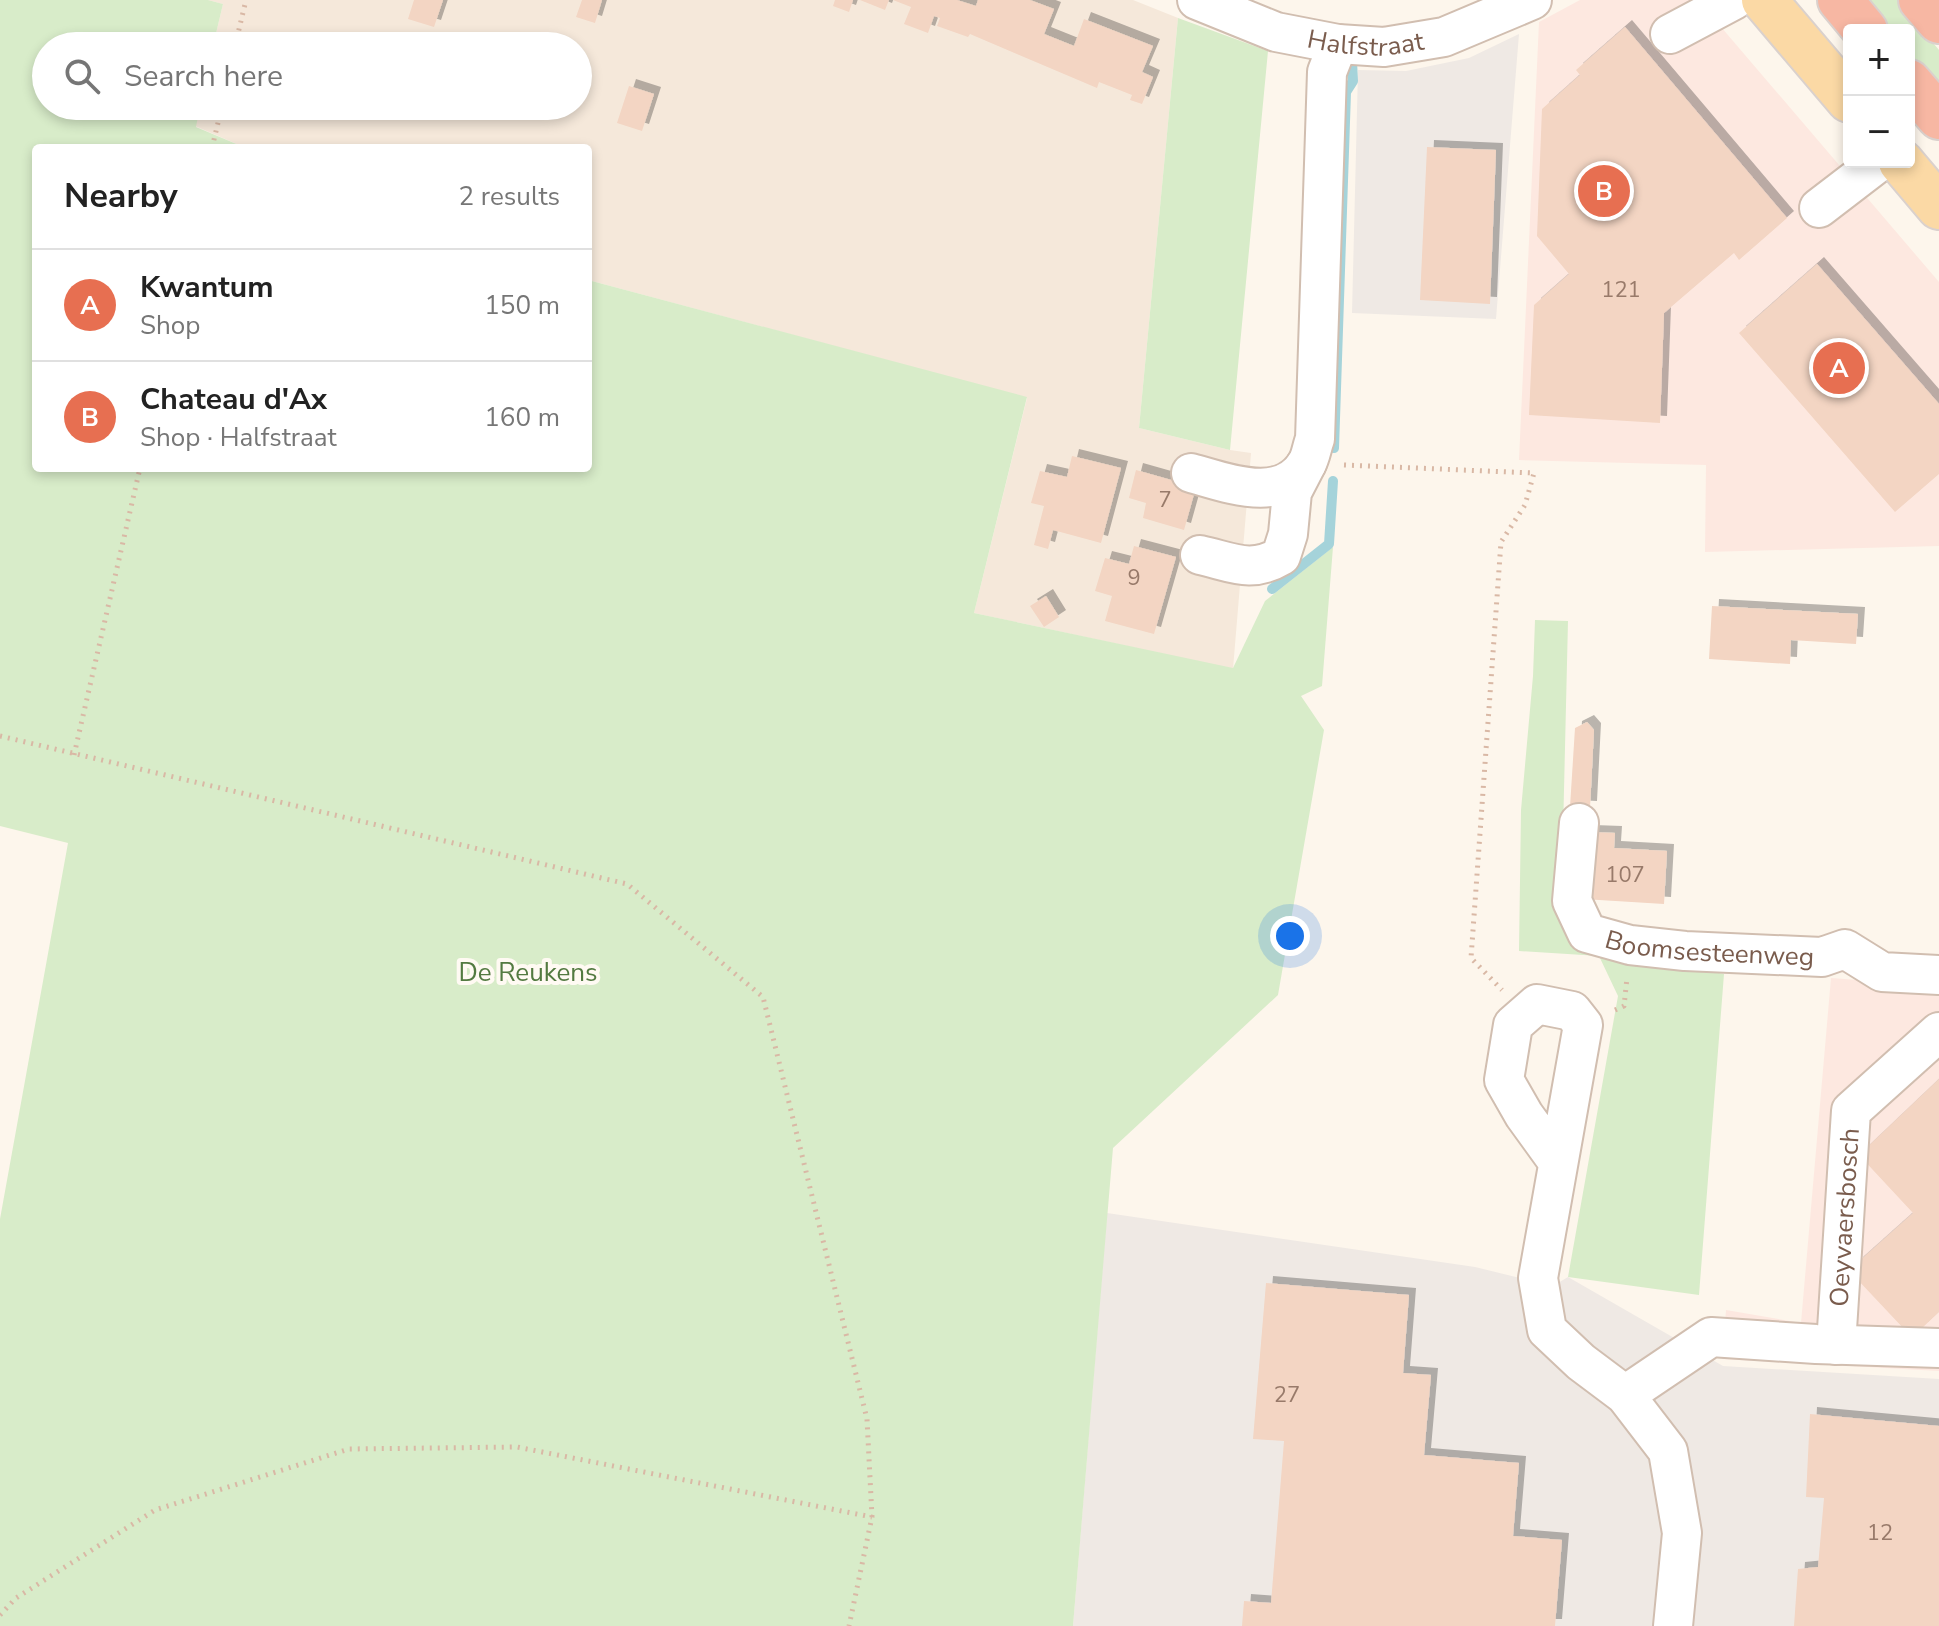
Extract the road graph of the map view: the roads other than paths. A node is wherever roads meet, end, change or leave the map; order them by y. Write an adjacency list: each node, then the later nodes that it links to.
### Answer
1 (1197, 0): 10 (street, Halfstraat)
2 (1532, 0): 10 (street, Halfstraat)
3 (1734, 0): 9 (street)
4 (1764, 0): 12 (main road)
5 (1840, 0): 8 (highway)
6 (1921, 0): 7 (highway)
7 (1939, 21)
8 (1860, 24)
9 (1670, 34)
10 (1338, 44): 18 (street)
11 (1915, 89): 13 (highway)
12 (1846, 96)
13 (1939, 117)
14 (1871, 168): 17 (street)
15 (1906, 168): 16 (main road)
16 (1939, 207)
17 (1819, 208)
18 (1307, 463): 19 (street); 20 (street)
19 (1191, 473)
20 (1200, 555)
21 (1579, 823): 22 (street, Boomsesteenweg)
22 (1939, 975)
23 (1939, 1032): 25 (street, Oeyvaersbosch)
24 (1558, 1162): 24 (street); 27 (street)
25 (1836, 1345): 26 (street, Oeyvaersbosch); 27 (street, Oeyvaersbosch)
26 (1939, 1348)
27 (1625, 1395): 28 (street)
28 (1673, 1626)

